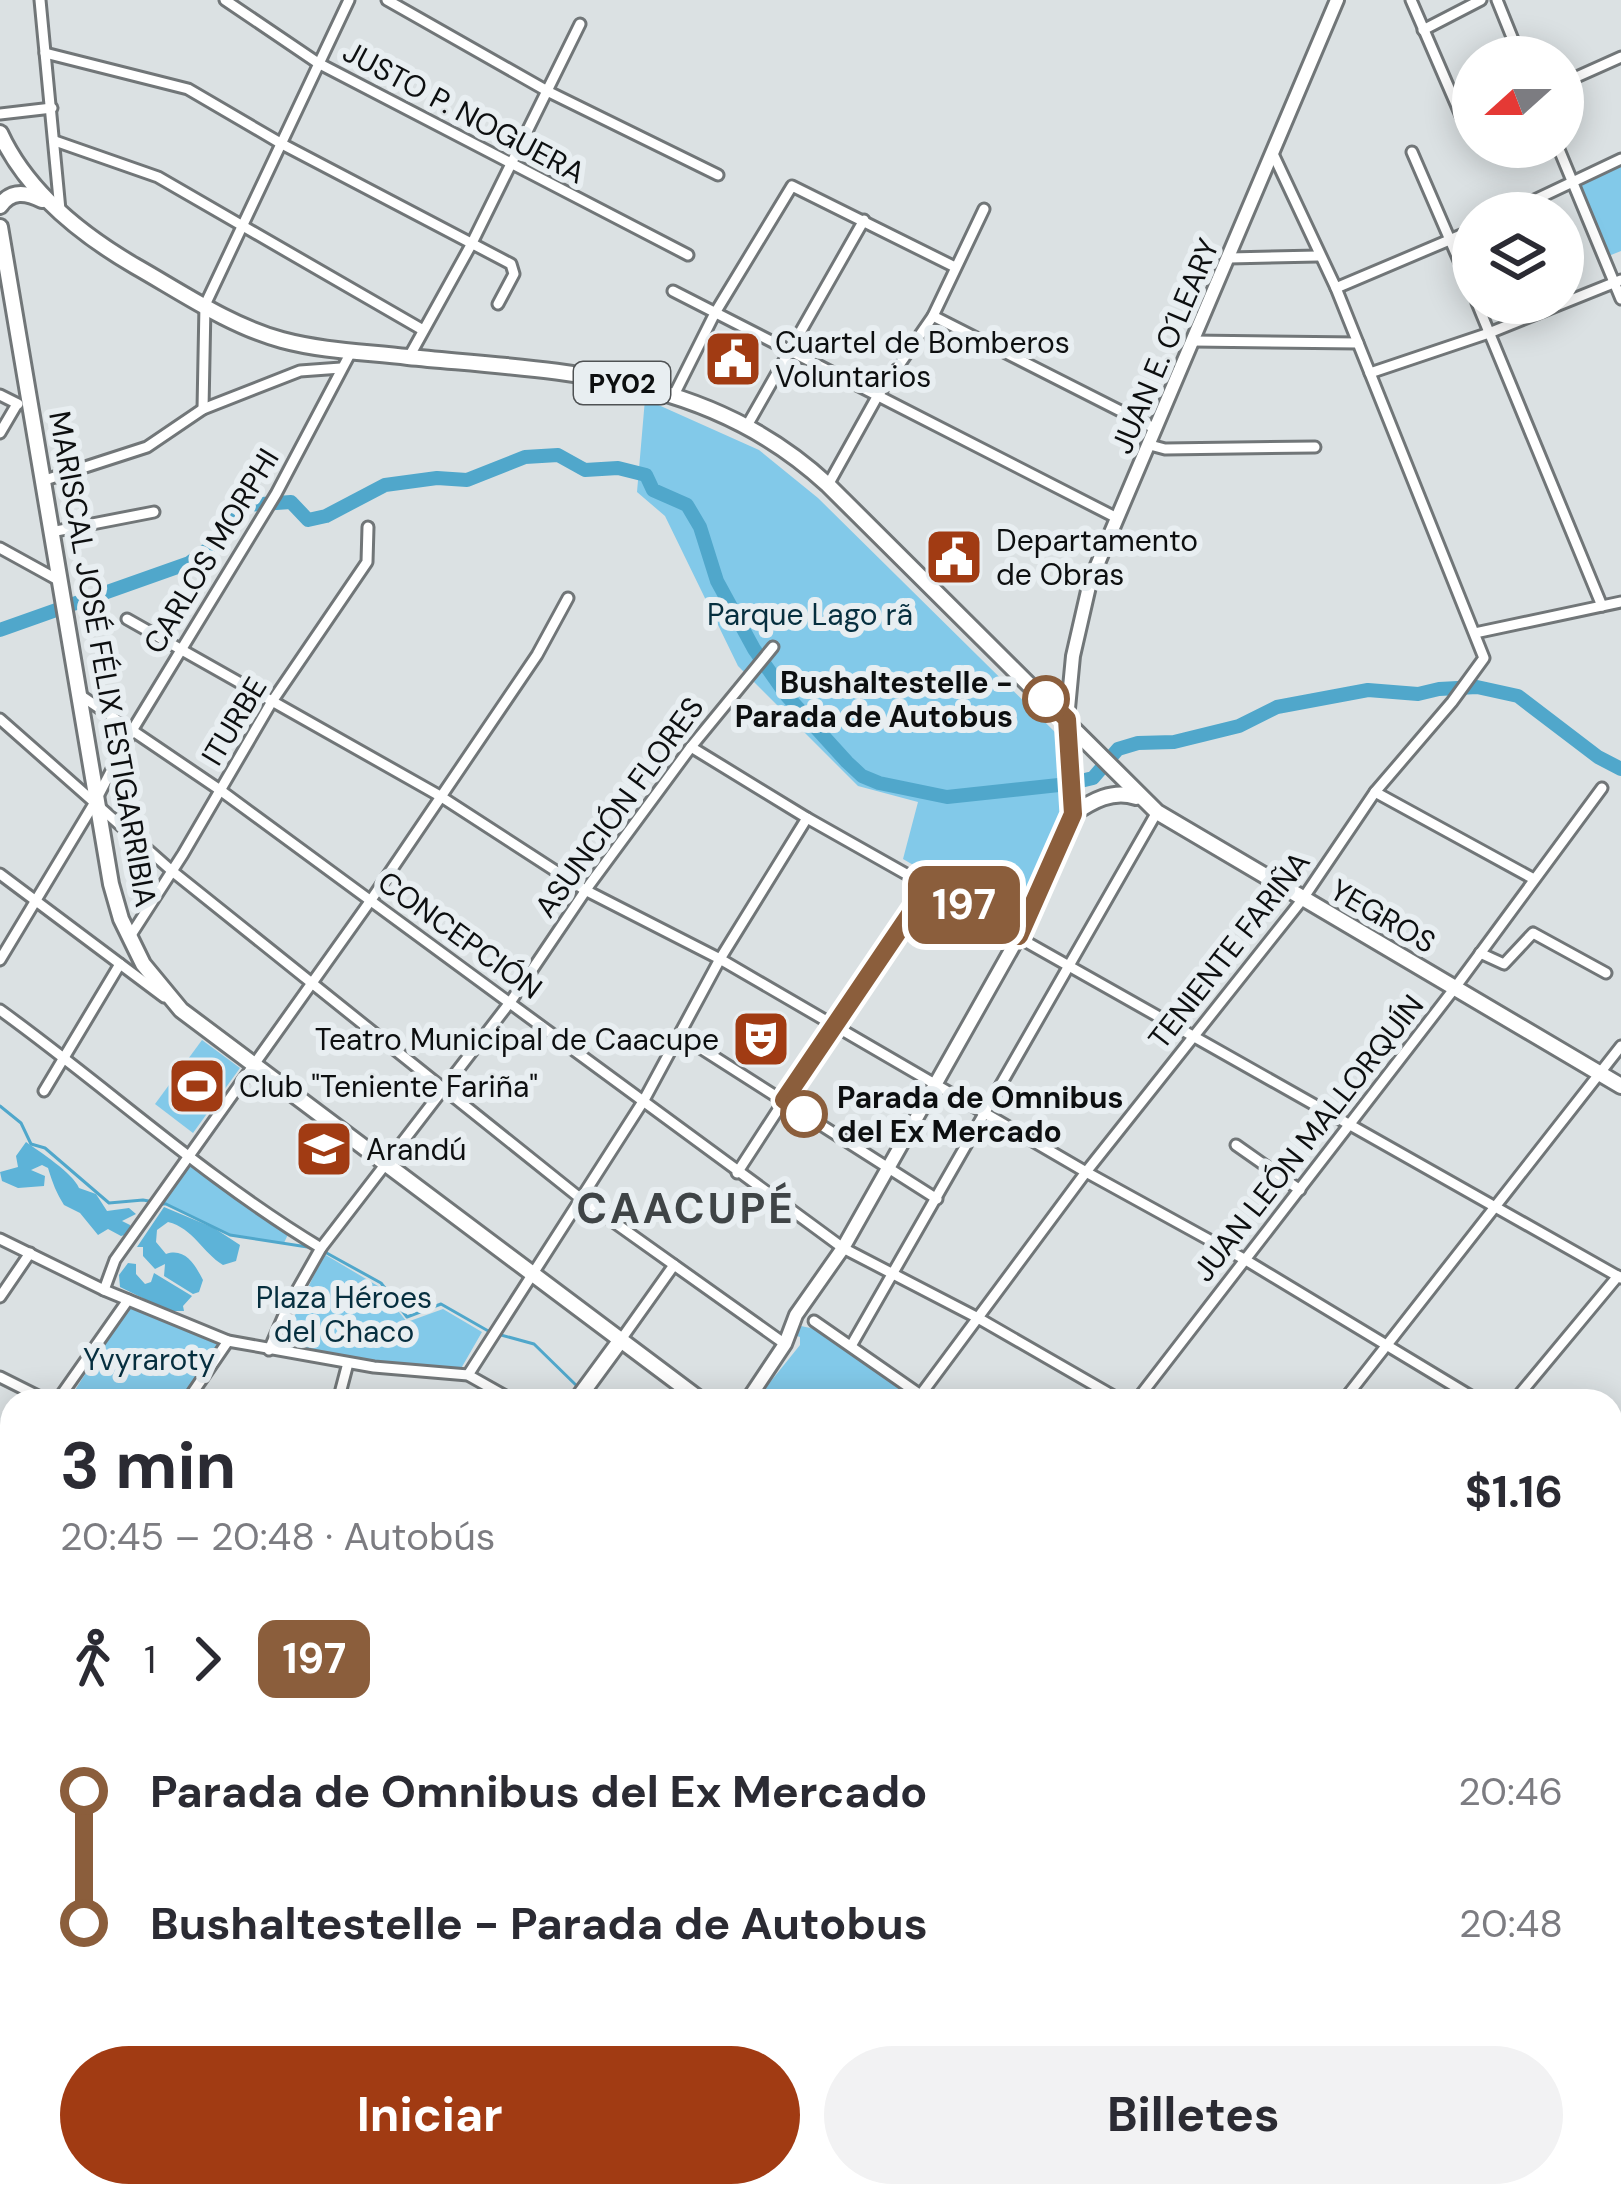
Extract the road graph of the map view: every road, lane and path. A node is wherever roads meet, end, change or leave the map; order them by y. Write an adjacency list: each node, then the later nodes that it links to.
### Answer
1 (40, 0): 12 (street)
2 (225, 0): 14 (street, JUSTO P. NOGUERA)
3 (349, 0): 14 (street)
4 (386, 0): 16 (street)
5 (1336, 0): 24 (street, JUAN E. O´LEARY)
6 (1411, 0): 10 (street)
7 (1481, 0): 10 (street)
8 (1497, 0): 11 (street)
9 (580, 24): 16 (street)
10 (1423, 30): 17 (street)
11 (1512, 36)
12 (45, 53): 18 (street); 22 (street)
13 (1621, 57): 15 (street)
14 (318, 63): 22 (street); 26 (street, JUSTO P. NOGUERA)
15 (1584, 74)
16 (549, 92): 26 (street); 28 (street)
17 (1452, 95)
18 (52, 108): 19 (street); 21 (street)
19 (0, 114)
20 (0, 133): 33 (main road, PY02)
21 (55, 142): 33 (street); 35 (street)
22 (282, 144): 35 (street); 38 (street)
23 (1412, 152): 37 (street)
24 (1274, 156): 40 (street); 41 (street, JUAN E. O´LEARY)
25 (1621, 159): 29 (street)
26 (512, 164): 38 (street); 39 (street, JUSTO P. NOGUERA)
27 (1566, 168): 29 (street)
28 (718, 176)
29 (1571, 180): 30 (street); 43 (street)
30 (1548, 192)
31 (0, 206): 33 (main road)
32 (984, 208): 42 (street)
33 (56, 210): 48 (main road, PY02)
34 (865, 220): 42 (street); 49 (street); 57 (street)
35 (242, 226): 48 (street); 52 (street)
36 (0, 232): 64 (main road, MARISCAL JOSÉ FÉLIX ESTIGARRIBIA)
37 (1452, 241): 44 (street)
38 (471, 245): 47 (street); 52 (street)
39 (688, 255)
40 (1318, 256): 41 (street); 44 (street)
41 (1229, 258): 54 (street, JUAN E. O´LEARY)
42 (955, 268): 50 (street)
43 (1617, 281): 46 (street); 53 (street)
44 (1336, 288): 55 (street)
45 (673, 291): 49 (street)
46 (1621, 299)
47 (498, 304)
48 (205, 305): 56 (main road, PY02); 65 (street)
49 (715, 313): 57 (street); 62 (street)
50 (933, 316): 63 (street); 67 (street)
51 (1486, 324): 53 (street)
52 (423, 330): 58 (street)
53 (1490, 333): 60 (street); 81 (street)
54 (1193, 341): 55 (street); 67 (street, JUAN E. O´LEARY)
55 (1358, 343): 60 (street)
56 (351, 352): 58 (main road, PY02); 59 (street, CARLOS MORPHI)
57 (788, 353): 63 (street); 66 (street)
58 (409, 357): 62 (main road, PY02)
59 (341, 368): 65 (street); 85 (street, CARLOS MORPHI)
60 (1370, 374): 83 (street)
61 (0, 394): 64 (street)
62 (674, 395): 66 (main road, PY02)
63 (877, 397): 72 (street); 74 (street)
64 (23, 403): 68 (street); 71 (main road, MARISCAL JOSÉ FÉLIX ESTIGARRIBIA)
65 (203, 410): 71 (street)
66 (748, 424): 72 (main road, PY02)
67 (1156, 429): 69 (street, JUAN E. O´LEARY)
68 (0, 433)
69 (1150, 445): 70 (street); 74 (street, JUAN E. O´LEARY)
70 (1316, 447)
71 (42, 481): 76 (main road, MARISCAL JOSÉ FÉLIX ESTIGARRIBIA)
72 (828, 485): 89 (main road, PY02)
73 (154, 512): 76 (street)
74 (1117, 518): 89 (street, JUAN E. O´LEARY)
75 (368, 527): 87 (street, ITURBE)
76 (51, 532): 78 (main road, MARISCAL JOSÉ FÉLIX ESTIGARRIBIA)
77 (0, 548): 78 (street)
78 (61, 588): 86 (main road, MARISCAL JOSÉ FÉLIX ESTIGARRIBIA)
79 (568, 598): 95 (street)
80 (1621, 602): 81 (street)
81 (1602, 606): 83 (street)
82 (127, 619): 85 (street)
83 (1475, 633): 94 (street, TENIENTE FARIÑA)
84 (773, 647): 91 (street, ASUNCIÓN FLORES)
85 (180, 651): 87 (street); 90 (street, CARLOS MORPHI)
86 (77, 693): 90 (street, CONCEPCIÓN); 97 (main road, MARISCAL JOSÉ FÉLIX ESTIGARRIBIA)
87 (271, 703): 93 (street, ITURBE); 95 (street)
88 (0, 719): 97 (street)
89 (1067, 719): 96 (main road, YEGROS / PY02); 99 (street, JUAN E. O´LEARY)
90 (133, 729): 93 (street, CONCEPCIÓN); 97 (street, CARLOS MORPHI)
91 (691, 747): 100 (street); 105 (street, ASUNCIÓN FLORES)
92 (1602, 788): 103 (street, JUAN LEÓN MALLORQUÍN)
93 (220, 790): 101 (street, ITURBE); 106 (street, CONCEPCIÓN)
94 (1375, 792): 103 (street); 107 (street, TENIENTE FARIÑA)
95 (440, 796): 105 (street); 106 (street)
96 (1141, 798): 98 (main road, YEGROS / PY02); 99 (main road)
97 (95, 802): 101 (street); 108 (street, CARLOS MORPHI); 110 (main road, MARISCAL JOSÉ FÉLIX ESTIGARRIBIA)
98 (1157, 812): 107 (main road, YEGROS / PY02); 115 (street)
99 (1073, 814): 109 (street)
100 (807, 818): 104 (street); 112 (street)
101 (172, 871): 110 (street, ITURBE); 117 (street)
102 (0, 874): 108 (street)
103 (1532, 878): 111 (street, JUAN LEÓN MALLORQUÍN)
104 (929, 886): 109 (street); 122 (street)
105 (586, 890): 112 (street); 119 (street, ASUNCIÓN FLORES)
106 (371, 900): 117 (street); 119 (street, CONCEPCIÓN)
107 (1302, 900): 118 (main road, YEGROS / PY02); 124 (street, TENIENTE FARIÑA)
108 (36, 901): 113 (street, CARLOS MORPHI); 114 (street)
109 (1019, 936): 115 (street); 129 (street)
110 (129, 938): 121 (main road, MARISCAL JOSÉ FÉLIX ESTIGARRIBIA)
111 (1480, 953): 116 (street); 118 (street, JUAN LEÓN MALLORQUÍN)
112 (721, 959): 122 (street); 123 (street)
113 (0, 960)
114 (120, 964): 121 (street); 126 (street)
115 (1070, 966): 124 (street); 135 (street)
116 (1606, 973)
117 (311, 982): 127 (street); 131 (street)
118 (1454, 989): 128 (main road, YEGROS / PY02); 136 (street, JUAN LEÓN MALLORQUÍN)
119 (511, 1001): 131 (street, ASUNCIÓN FLORES); 133 (street, CONCEPCIÓN)
120 (0, 1010): 126 (street)
121 (182, 1010): 127 (main road, MARISCAL JOSÉ FÉLIX ESTIGARRIBIA)
122 (832, 1024): 129 (street); 134 (street)
123 (680, 1035): 133 (street); 134 (street)
124 (1193, 1036): 136 (street); 141 (street, TENIENTE FARIÑA)
125 (1621, 1046): 128 (street)
126 (64, 1055): 132 (street); 138 (street)
127 (254, 1064): 138 (street); 139 (main road, MARISCAL JOSÉ FÉLIX ESTIGARRIBIA)
128 (1599, 1072): 130 (main road, YEGROS / PY02); 146 (street)
129 (935, 1083): 135 (street); 140 (street)
130 (1621, 1086)
131 (443, 1089): 139 (street, ASUNCIÓN FLORES); 144 (street)
132 (44, 1091)
133 (644, 1100): 142 (street, CONCEPCIÓN); 144 (street)
134 (784, 1100): 140 (street); 142 (street)
135 (985, 1111): 141 (street); 145 (street)
136 (1351, 1124): 143 (street, JUAN LEÓN MALLORQUÍN); 146 (street)
137 (1236, 1145): 143 (street)
138 (189, 1158): 149 (street); 156 (street)
139 (386, 1164): 149 (street, ASUNCIÓN FLORES); 154 (main road, MARISCAL JOSÉ FÉLIX ESTIGARRIBIA)
140 (889, 1170): 145 (street); 148 (street)
141 (1086, 1172): 151 (street); 160 (street, TENIENTE FARIÑA)
142 (737, 1173): 148 (street, CONCEPCIÓN)
143 (1300, 1190): 151 (street, JUAN LEÓN MALLORQUÍN)
144 (580, 1198): 152 (street); 154 (street)
145 (937, 1199): 153 (street)
146 (1496, 1206): 155 (street); 166 (street)
147 (0, 1239): 150 (street)
148 (843, 1248): 153 (street, CONCEPCIÓN); 159 (street)
149 (319, 1250): 167 (street, ASUNCIÓN FLORES)
150 (30, 1253): 156 (street); 157 (street)
151 (1244, 1259): 166 (street); 180 (street, JUAN LEÓN MALLORQUÍN)
152 (674, 1265): 163 (street); 164 (street)
153 (892, 1274): 160 (street, CONCEPCIÓN); 165 (street)
154 (531, 1275): 163 (main road, MARISCAL JOSÉ FÉLIX ESTIGARRIBIA); 169 (street)
155 (1620, 1275): 183 (street)
156 (104, 1290): 158 (street)
157 (0, 1297)
158 (128, 1300): 162 (street); 170 (street)
159 (796, 1316): 161 (street); 164 (street)
160 (978, 1318): 178 (street, TENIENTE FARIÑA); 179 (street, CONCEPCIÓN)
161 (814, 1321): 165 (street)
162 (229, 1341): 167 (street); 171 (street)
163 (620, 1341): 174 (main road); 175 (main road, MARISCAL JOSÉ FÉLIX ESTIGARRIBIA)
164 (785, 1344): 176 (street)
165 (851, 1346): 177 (street)
166 (1385, 1347): 181 (street); 182 (street)
167 (269, 1350): 168 (street)
168 (348, 1363): 169 (street); 172 (street)
169 (468, 1375): 173 (street)
170 (61, 1389)
171 (195, 1389)
172 (341, 1389)
173 (493, 1389)
174 (585, 1389)
175 (686, 1389)
176 (755, 1389)
177 (909, 1389)
178 (929, 1389)
179 (1101, 1389)
180 (1145, 1389)
181 (1352, 1389)
182 (1458, 1389)
183 (1524, 1389)

